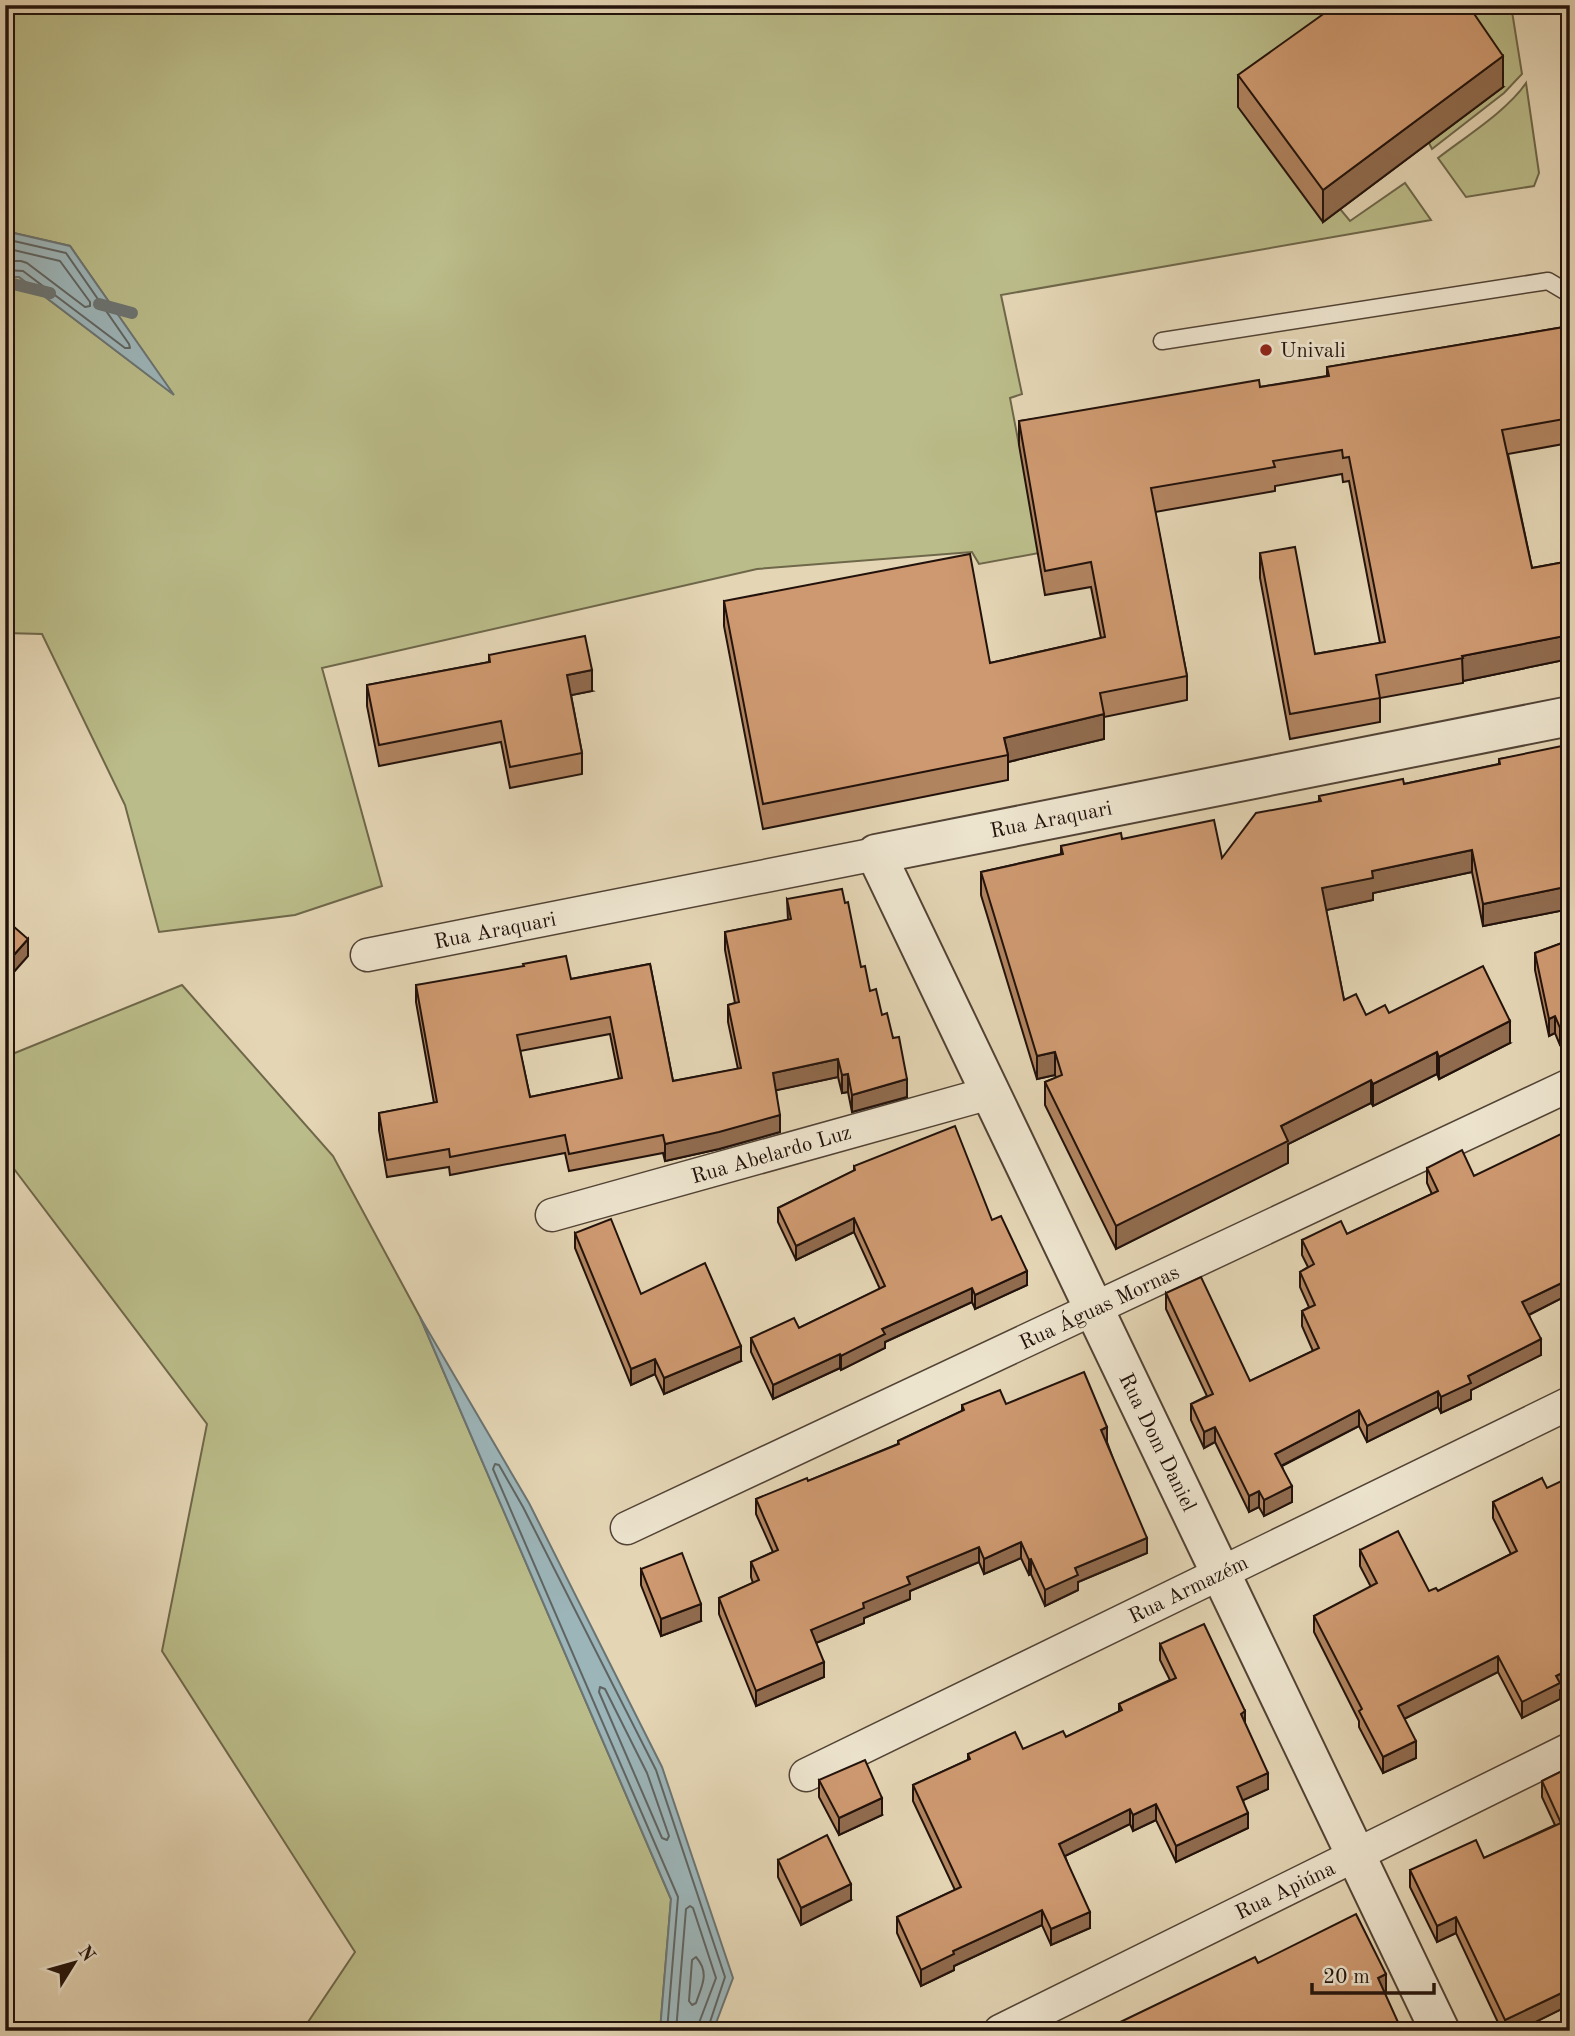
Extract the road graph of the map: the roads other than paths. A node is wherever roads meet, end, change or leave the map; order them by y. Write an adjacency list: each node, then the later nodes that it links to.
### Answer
1 (1570, 294): 2 (lane)
2 (1162, 341)
3 (1570, 716): 4 (street, Rua Araquari)
4 (876, 854): 5 (street, Rua Araquari); 7 (street, Rua Dom Daniel)
5 (367, 956)
6 (1570, 1085): 9 (street, Rua Águas Mornas)
7 (990, 1093): 8 (street, Rua Abelardo Luz); 9 (street, Rua Dom Daniel)
8 (552, 1215)
9 (1094, 1310): 11 (street, Rua Águas Mornas); 12 (street, Rua Dom Daniel)
10 (1570, 1403): 12 (street, Rua Armazém)
11 (627, 1528)
12 (1221, 1573): 14 (street, Rua Armazém); 15 (street, Rua Dom Daniel)
13 (1570, 1749): 15 (street, Rua Apiúna)
14 (806, 1775)
15 (1356, 1854): 16 (street, Rua Apiúna); 17 (street, Rua Dom Daniel)
16 (1000, 2031)
17 (1440, 2031)

